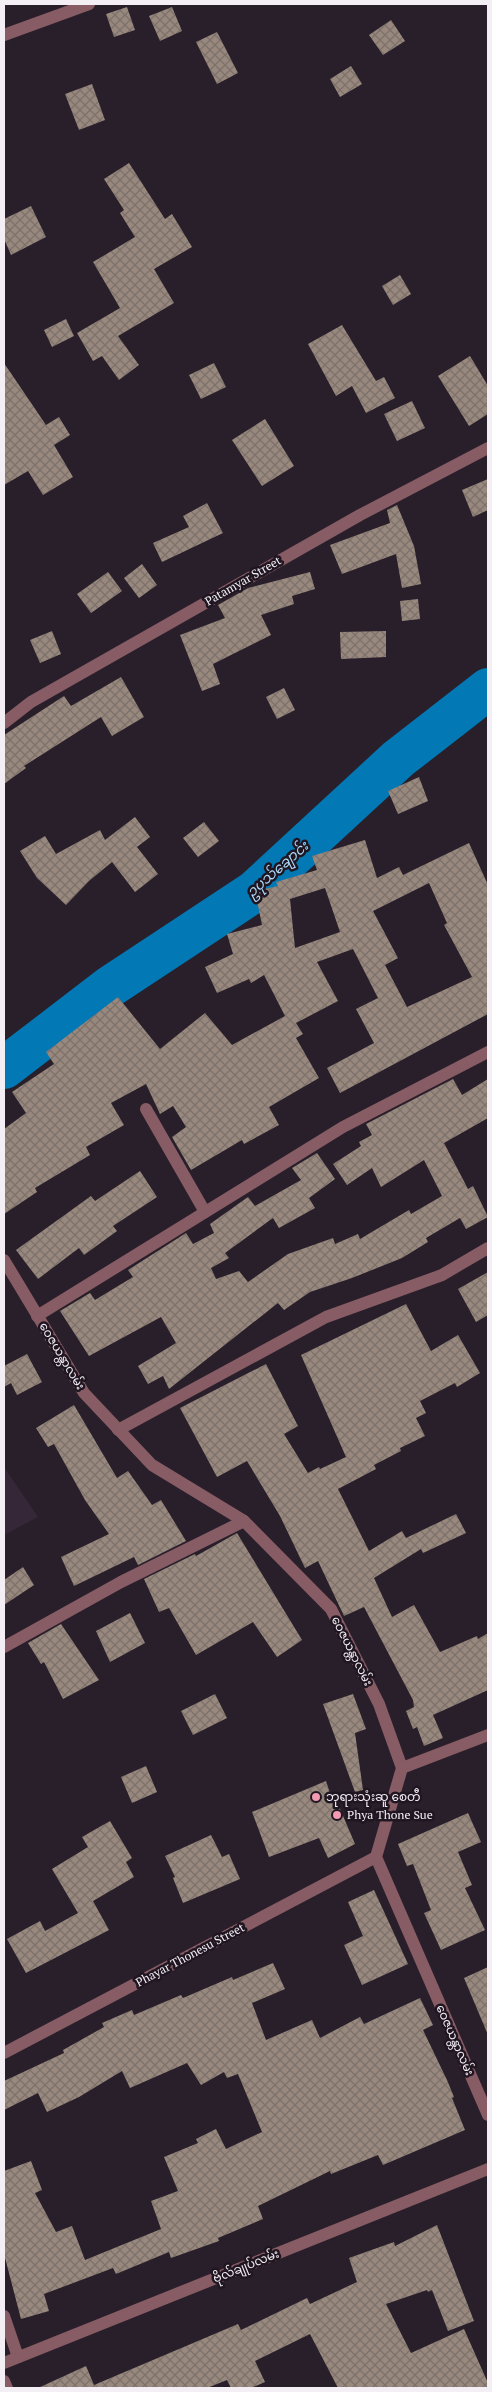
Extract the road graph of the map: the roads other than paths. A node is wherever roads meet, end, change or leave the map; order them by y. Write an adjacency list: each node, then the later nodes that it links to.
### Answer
1 (81, 5): 2 (street)
2 (4, 35)
3 (488, 448): 4 (street, Patamyar Street)
4 (4, 723)
5 (488, 1052): 7 (street)
6 (146, 1109): 7 (street)
7 (205, 1212): 10 (street)
8 (488, 1248): 11 (street)
9 (4, 1260): 10 (street, ဝေဇယန္တာလမ်း)
10 (37, 1316): 11 (street, ဝေဇယန္တာလမ်း)
11 (118, 1430): 12 (street, ဝေဇယန္တာလမ်း)
12 (244, 1521): 13 (street); 15 (street, ဝေဇယန္တာလမ်း)
13 (4, 1647)
14 (488, 1735): 15 (street)
15 (402, 1768): 16 (street)
16 (376, 1857): 17 (street, Phayar Thonesu Street); 18 (street, ဝေဇယန္တာလမ်း)
17 (4, 2053)
18 (488, 2115)
19 (488, 2169): 21 (street, ဗိုလ်ချုပ်လမ်း)
20 (4, 2316): 21 (street)
21 (18, 2357): 22 (street, ဗိုလ်ချုပ်လမ်း)
22 (4, 2363)
23 (4, 2382): 24 (street)
24 (7, 2388)

